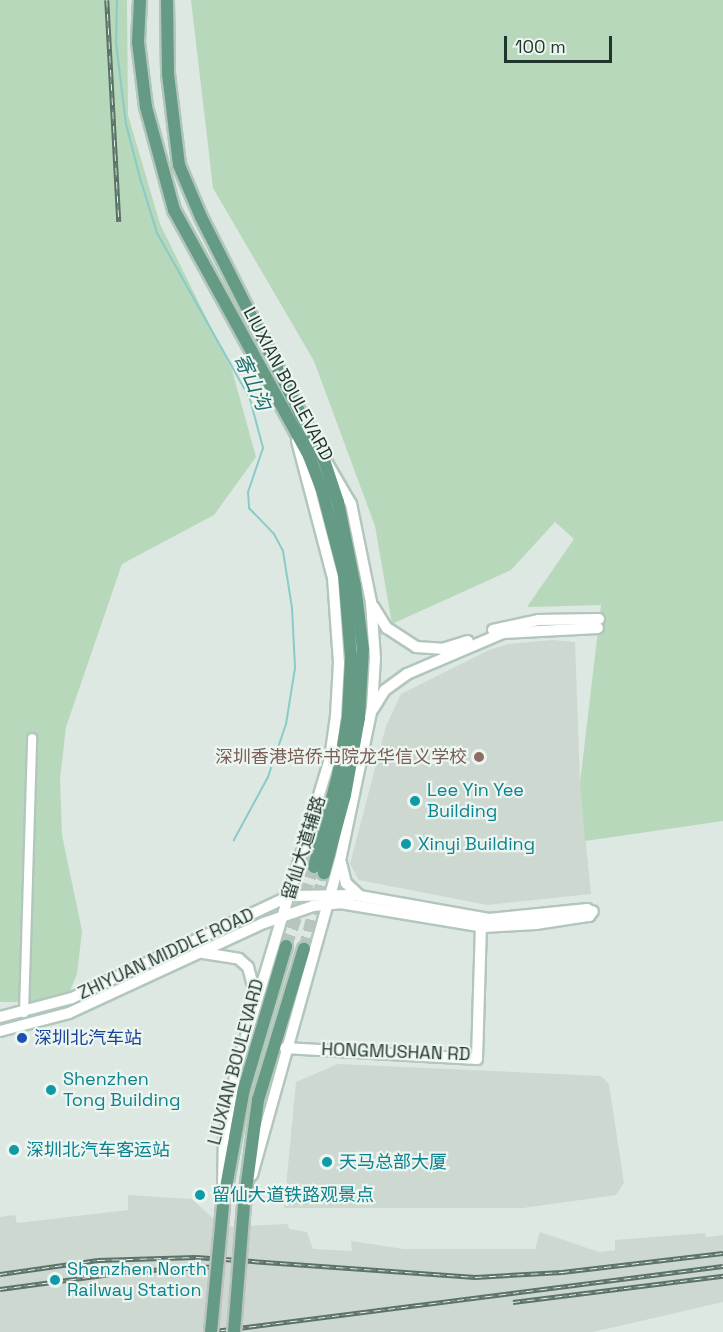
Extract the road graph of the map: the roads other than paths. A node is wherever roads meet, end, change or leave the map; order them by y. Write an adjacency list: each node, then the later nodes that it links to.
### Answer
1 (140, 0): 3 (main road, LIUXIAN BOULEVARD)
2 (167, 0): 4 (main road, LIUXIAN BOULEVARD)
3 (293, 426): 4 (main road, LIUXIAN BOULEVARD); 9 (street, 留仙大道辅路)
4 (324, 460): 5 (street, 留仙大道辅路)
5 (371, 602): 6 (street, 留仙大道辅路); 6 (street)
6 (370, 718): 8 (street, 留仙大道辅路)
7 (32, 738): 18 (street)
8 (341, 856): 10 (street, 留仙大道辅路); 11 (street)
9 (290, 896): 10 (street, ZHIYUAN MIDDLE ROAD); 12 (street, 留仙大道辅路); 18 (street, ZHIYUAN MIDDLE ROAD)
10 (329, 898): 11 (street); 12 (street, ZHIYUAN MIDDLE ROAD); 13 (street); 21 (street, 留仙大道辅路)
11 (365, 898): 13 (street)
12 (283, 916): 16 (street, ZHIYUAN MIDDLE ROAD); 17 (street, 留仙大道辅路)
13 (481, 922): 13 (street); 21 (street, HONGMUSHAN RD)
14 (286, 946): 22 (main road, LIUXIAN BOULEVARD)
15 (304, 949): 23 (main road, LIUXIAN BOULEVARD)
16 (199, 953): 17 (street); 20 (street, ZHIYUAN MIDDLE ROAD)
17 (255, 1000): 22 (street, 留仙大道辅路)
18 (24, 1013): 19 (street, ZHIYUAN MIDDLE ROAD)
19 (0, 1017)
20 (0, 1031)
21 (285, 1048): 23 (street, 留仙大道辅路)
22 (223, 1200): 24 (main road, LIUXIAN BOULEVARD, bridge)
23 (244, 1205): 25 (main road, LIUXIAN BOULEVARD, bridge)
24 (211, 1332)
25 (234, 1332)

